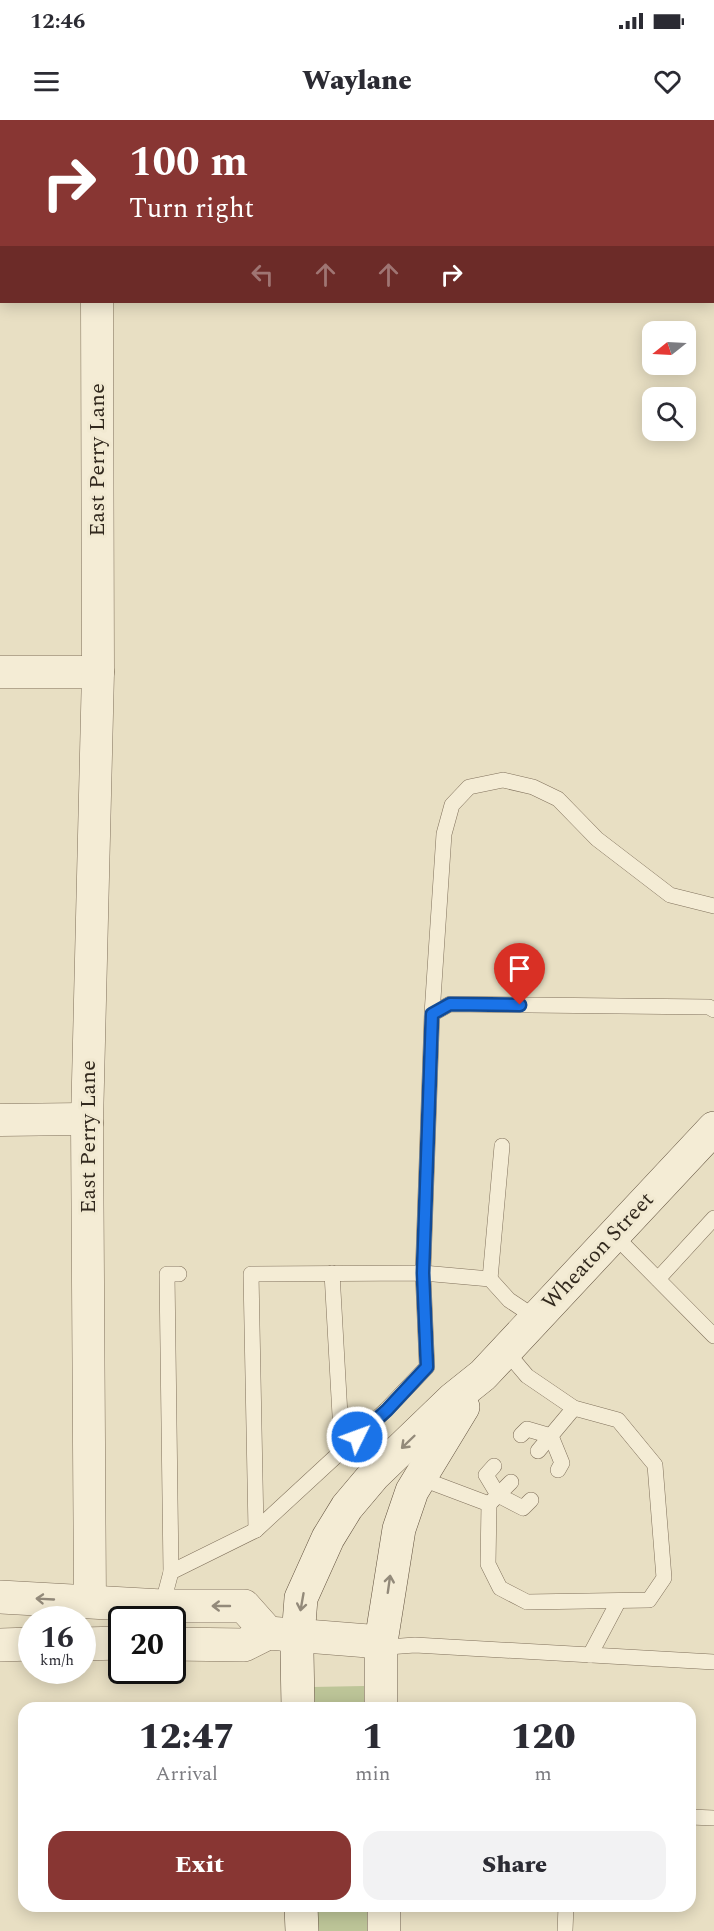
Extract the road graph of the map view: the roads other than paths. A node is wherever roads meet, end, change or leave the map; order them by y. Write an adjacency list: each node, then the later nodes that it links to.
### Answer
1 (97, 303): 3 (street, East Perry Lane)
2 (0, 672): 3 (street)
3 (98, 672): 8 (street, East Perry Lane)
4 (714, 906): 6 (lane)
5 (714, 1010): 6 (lane)
6 (432, 1014): 14 (lane)
7 (0, 1120): 8 (street)
8 (87, 1123): 36 (street, East Perry Lane)
9 (714, 1128): 12 (main road, Wheaton Street)
10 (502, 1146): 17 (lane)
11 (714, 1218): 16 (lane)
12 (614, 1235): 16 (lane); 18 (main road, Wheaton Street)
13 (332, 1273): 14 (lane); 25 (lane); 33 (lane)
14 (423, 1273): 17 (lane); 25 (lane)
15 (179, 1274): 34 (lane)
16 (658, 1279): 19 (lane)
17 (490, 1280): 18 (lane)
18 (536, 1318): 20 (main road, Wheaton Street)
19 (714, 1336)
20 (505, 1350): 21 (main road, Wheaton Street); 22 (lane)
21 (483, 1375): 29 (main road, Wheaton Street); 40 (main road, Wheaton Street, one-way to 40)
22 (574, 1408): 24 (lane); 37 (lane)
23 (521, 1435): 24 (lane)
24 (551, 1436): 26 (lane); 28 (lane)
25 (342, 1451): 33 (lane)
26 (538, 1451)
27 (494, 1466): 31 (lane)
28 (558, 1470)
29 (420, 1478): 31 (lane); 41 (main road, Wheaton Street, one-way to 29)
30 (511, 1482): 31 (lane)
31 (494, 1500): 32 (lane); 37 (lane)
32 (531, 1500)
33 (255, 1530): 34 (lane)
34 (171, 1572): 38 (lane)
35 (0, 1597): 36 (main road, one-way to 35)
36 (90, 1601): 38 (main road)
37 (618, 1602): 45 (lane)
38 (162, 1606)
39 (186, 1606): 40 (main road, one-way to 39)
40 (288, 1640): 41 (main road); 43 (main road); 47 (main road, Wheaton Street)
41 (381, 1642): 45 (lane); 48 (main road, Wheaton Street)
42 (18, 1644): 44 (main road)
43 (186, 1644)
44 (0, 1645)
45 (590, 1655): 46 (lane)
46 (714, 1662)
47 (297, 1702)
48 (381, 1702)
49 (696, 1817): 50 (lane)
50 (714, 1818)
51 (301, 1912): 54 (main road)
52 (384, 1912): 55 (main road)
53 (566, 1912): 56 (lane)
54 (302, 1931)
55 (384, 1931)
56 (565, 1931)

